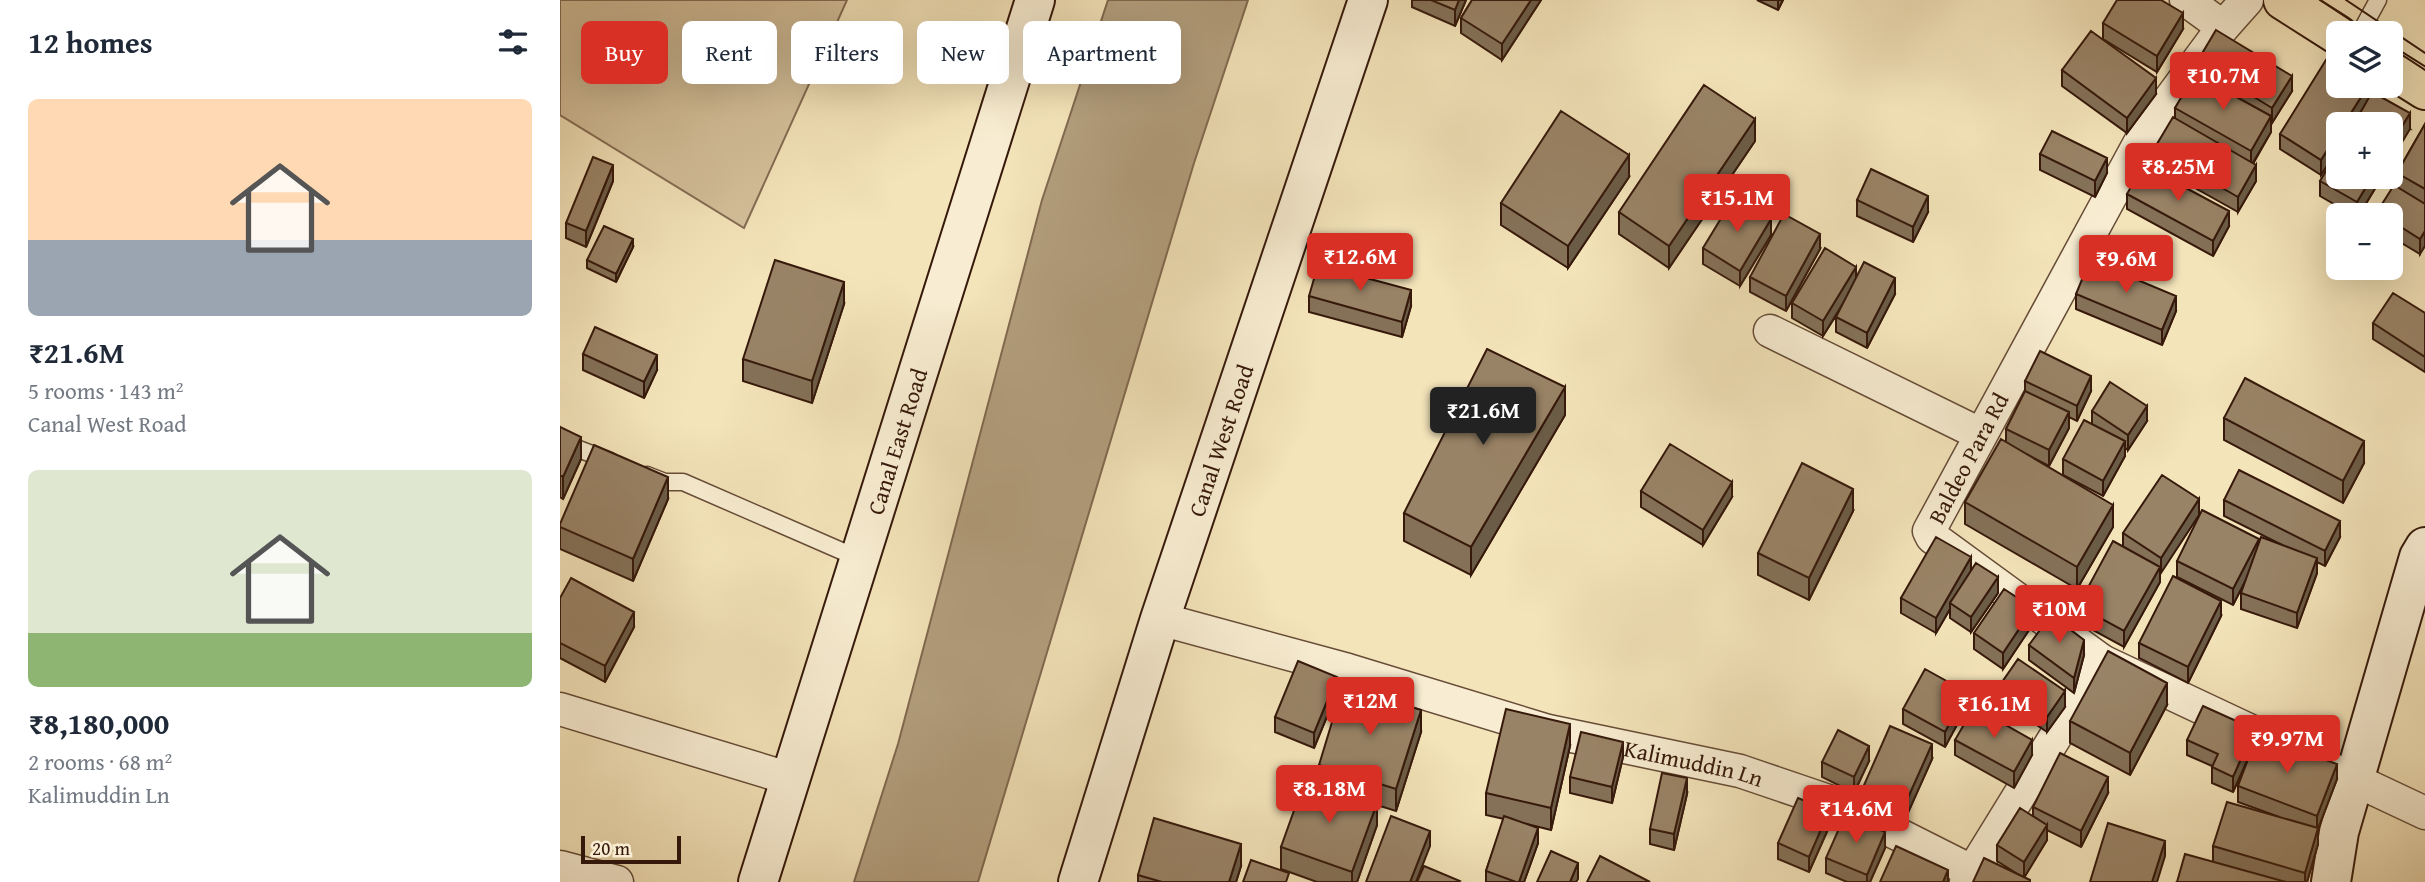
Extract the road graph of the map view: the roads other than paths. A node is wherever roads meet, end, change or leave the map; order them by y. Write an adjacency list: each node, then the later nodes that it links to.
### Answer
1 (1035, 0): 16 (main road, Canal East Road)
2 (1368, 0): 17 (main road, Canal West Road)
3 (2186, 0): 8 (street)
4 (2247, 0): 8 (street, Baldeo Para Rd)
5 (2283, 0): 9 (main road)
6 (2378, 0): 7 (lane)
7 (2367, 21)
8 (2223, 27): 13 (street, Baldeo Para Rd)
9 (2326, 27)
10 (2403, 76): 11 (main road)
11 (2425, 90)
12 (1770, 331): 13 (street)
13 (1980, 434): 18 (street, Baldeo Para Rd)
14 (560, 442): 16 (lane)
15 (2425, 547): 21 (main road)
16 (860, 559): 20 (main road, Canal East Road)
17 (1160, 619): 24 (street, Kalimuddin Ln); 27 (main road, Canal West Road)
18 (2102, 661): 21 (street, Baldeo Para Rd); 24 (street)
19 (560, 709): 20 (street)
20 (791, 779): 26 (main road, Canal East Road)
21 (2355, 779): 22 (street, Baldeo Para Rd); 28 (main road)
22 (2425, 813)
23 (560, 867): 25 (street)
24 (1970, 877)
25 (602, 881)
26 (758, 882)
27 (1078, 882)
28 (2331, 882)

